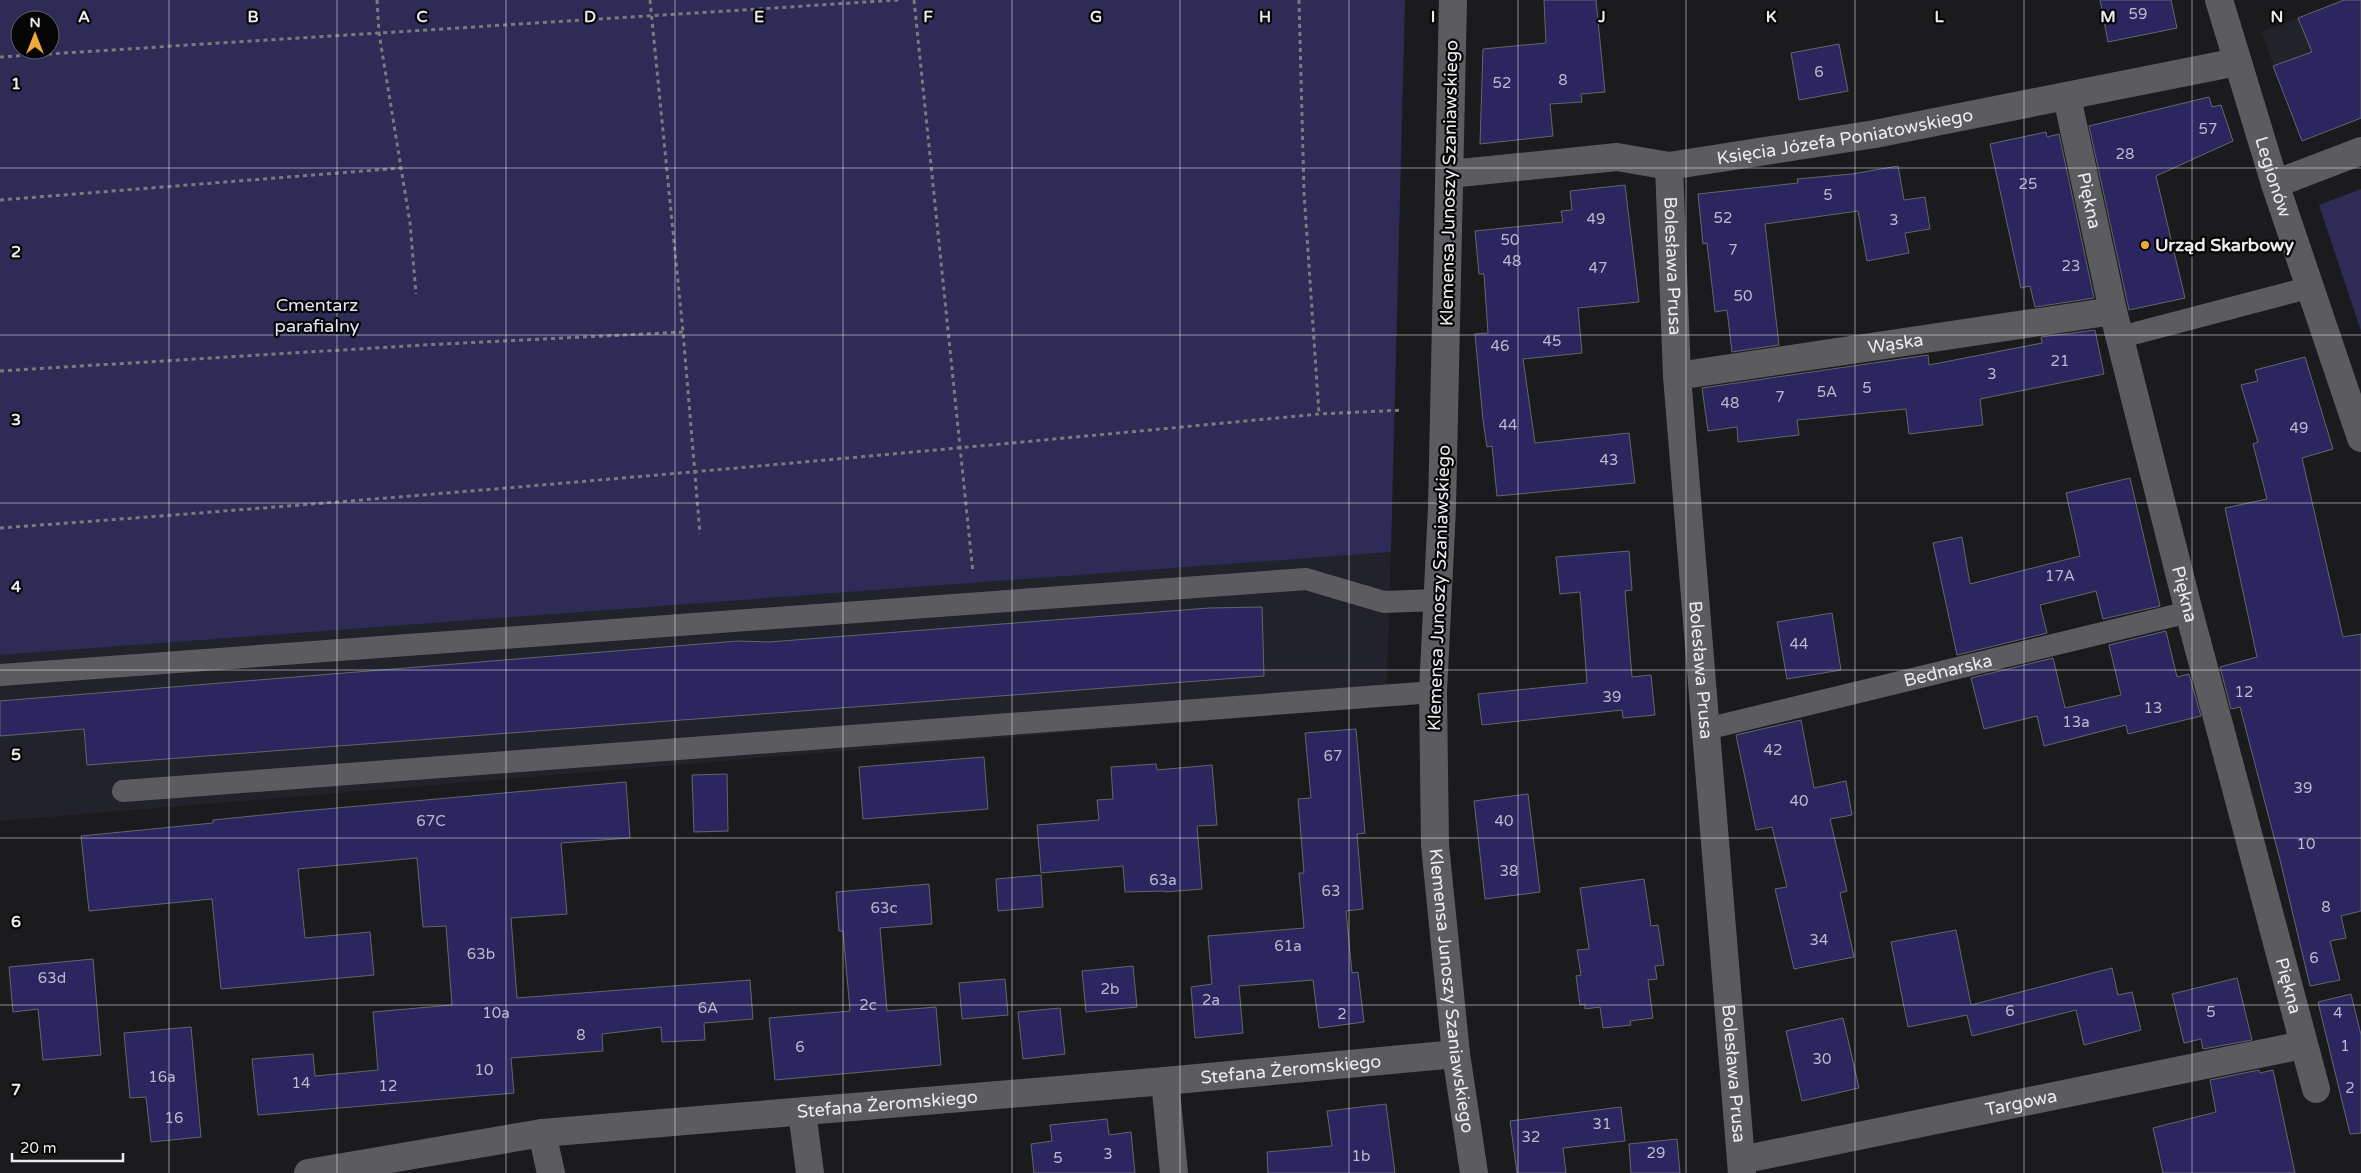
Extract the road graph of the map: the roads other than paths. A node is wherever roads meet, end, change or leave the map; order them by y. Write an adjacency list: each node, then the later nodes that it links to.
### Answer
1 (1453, 0): 7 (street, Klemensa Junoszy Szaniawskiego)
2 (2219, 0): 3 (street, Legionów)
3 (2237, 62): 4 (street, Księcia Józefa Poniatowskiego); 8 (street, Legionów)
4 (2067, 97): 6 (street, Księcia Józefa Poniatowskiego); 10 (street, Piękna)
5 (2361, 152): 8 (street)
6 (1669, 166): 7 (street, Księcia Józefa Poniatowskiego); 11 (street, Bolesława Prusa)
7 (1450, 174): 13 (street, Klemensa Junoszy Szaniawskiego)
8 (2275, 184): 9 (street, Legionów)
9 (2311, 287): 10 (lane); 12 (street, Legionów)
10 (2117, 324): 11 (street, Wąska); 14 (street, Piękna)
11 (1677, 376): 17 (street, Bolesława Prusa)
12 (2361, 438)
13 (1436, 600): 15 (lane); 16 (street, Klemensa Junoszy Szaniawskiego)
14 (2189, 612): 17 (lane, Bednarska); 19 (street, Piękna)
15 (0, 676)
16 (1433, 692): 18 (lane); 20 (street, Klemensa Junoszy Szaniawskiego)
17 (1706, 729): 25 (street, Bolesława Prusa)
18 (123, 791)
19 (2303, 1045): 22 (street, Piękna); 25 (street, Targowa)
20 (1456, 1054): 21 (street, Stefana Żeromskiego); 30 (street, Klemensa Junoszy Szaniawskiego)
21 (1165, 1081): 23 (street, Stefana Żeromskiego); 29 (street)
22 (2316, 1090)
23 (802, 1112): 24 (street, Stefana Żeromskiego); 28 (street)
24 (542, 1133): 26 (street, Stefana Żeromskiego); 27 (street)
25 (1742, 1166)
26 (316, 1172)
27 (551, 1173)
28 (810, 1173)
29 (1174, 1173)
30 (1474, 1173)

